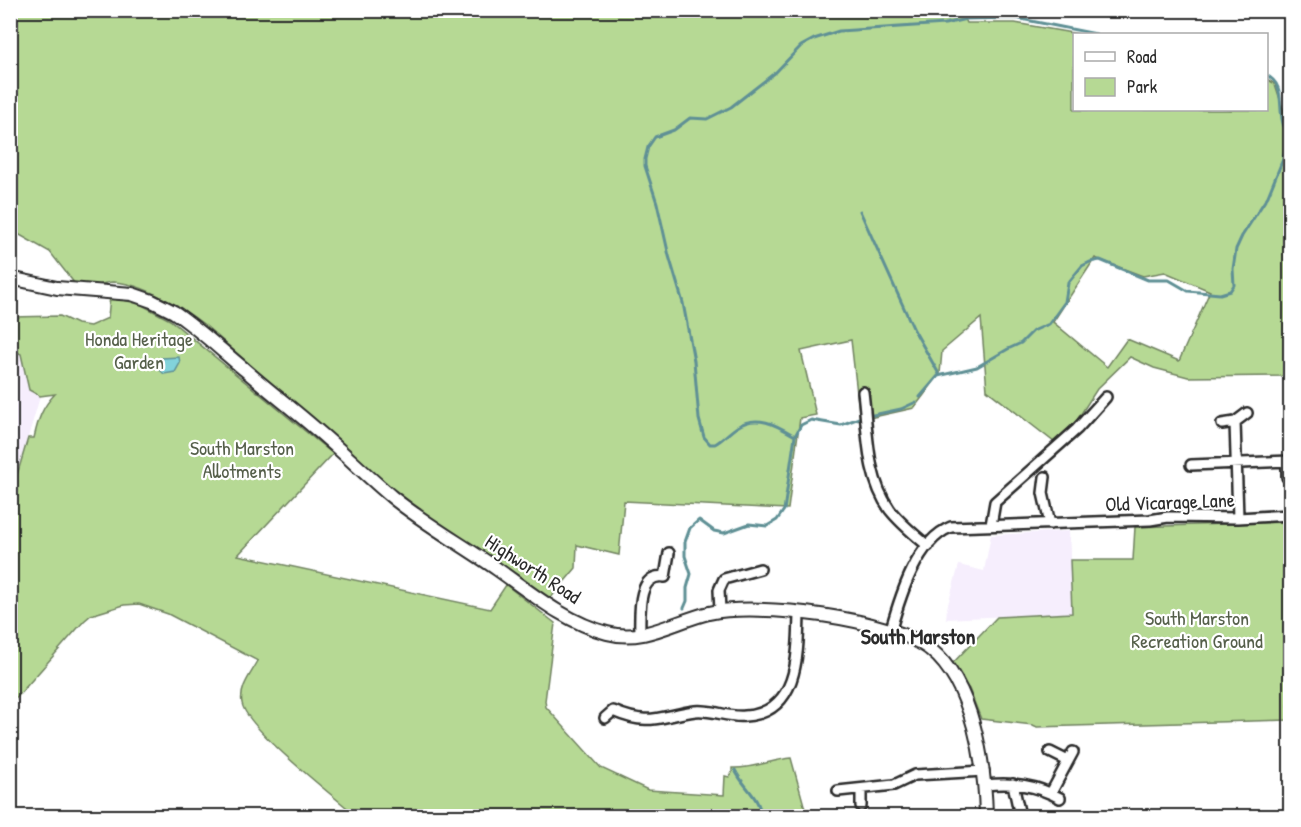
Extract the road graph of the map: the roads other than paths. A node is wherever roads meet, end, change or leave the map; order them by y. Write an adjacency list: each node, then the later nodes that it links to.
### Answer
1 (10, 278): 22 (street, Highworth Road)
2 (862, 392): 16 (street)
3 (1106, 397): 15 (street)
4 (1247, 413): 5 (street)
5 (1235, 422): 6 (street); 8 (street)
6 (1222, 424)
7 (1288, 461): 8 (street); 11 (street)
8 (1237, 463): 9 (street); 13 (street)
9 (1191, 465)
10 (1045, 477): 14 (street)
11 (1287, 477)
12 (1290, 515): 13 (street, Old Vicarage Lane)
13 (1238, 518): 14 (street, Old Vicarage Lane)
14 (1050, 524): 15 (street, Old Vicarage Lane)
15 (991, 525): 16 (street, Old Vicarage Lane)
16 (927, 546): 21 (street, Old Vicarage Lane)
17 (669, 553): 22 (street)
18 (760, 569): 19 (street)
19 (720, 611): 20 (street, Highworth Road); 22 (street, Highworth Road)
20 (799, 613): 21 (street, Highworth Road); 23 (street)
21 (891, 629): 25 (street, Highworth Road)
22 (640, 635)
23 (610, 710)
24 (1050, 752): 30 (street)
25 (984, 771): 27 (street, Highworth Road); 28 (street)
26 (1013, 784): 27 (street); 30 (street); 34 (street)
27 (985, 785): 33 (street, Highworth Road)
28 (861, 789): 29 (street); 32 (street)
29 (838, 791)
30 (1051, 793): 31 (street)
31 (1060, 798)
32 (861, 806)
33 (986, 816)
34 (1020, 816)

